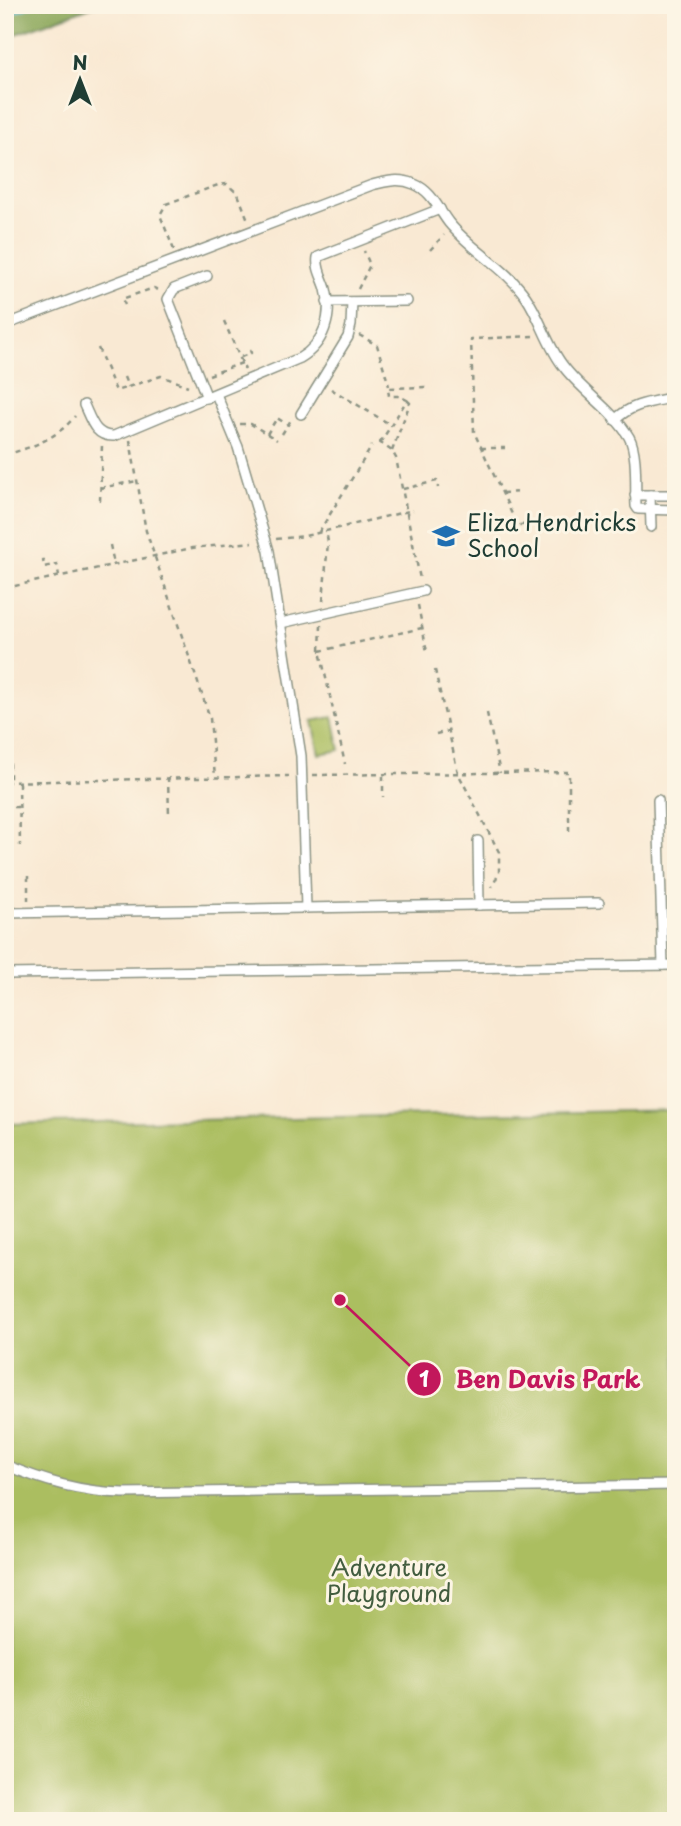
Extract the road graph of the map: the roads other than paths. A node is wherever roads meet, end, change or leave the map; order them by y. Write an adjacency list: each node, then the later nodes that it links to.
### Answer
1 (440, 209): 4 (lane); 6 (lane); 11 (lane)
2 (208, 276): 7 (lane)
3 (407, 301): 5 (lane)
4 (327, 302): 5 (lane); 7 (lane)
5 (352, 302): 10 (lane)
6 (5, 325)
7 (211, 396): 9 (lane); 19 (lane)
8 (676, 397): 11 (lane)
9 (84, 405)
10 (297, 415)
11 (615, 420): 12 (lane)
12 (635, 495): 13 (lane); 16 (lane)
13 (650, 495): 14 (lane); 16 (lane)
14 (676, 495)
15 (676, 510): 16 (lane)
16 (651, 511): 17 (lane)
17 (651, 525)
18 (423, 591): 19 (lane)
19 (281, 623): 24 (lane)
20 (658, 800): 26 (lane)
21 (478, 841): 23 (lane)
22 (599, 903): 23 (lane)
23 (479, 905): 24 (lane)
24 (306, 908): 25 (lane)
25 (5, 913)
26 (663, 965): 27 (lane); 28 (lane)
27 (676, 965)
28 (5, 974)
29 (5, 1465): 30 (lane)
30 (676, 1485)

